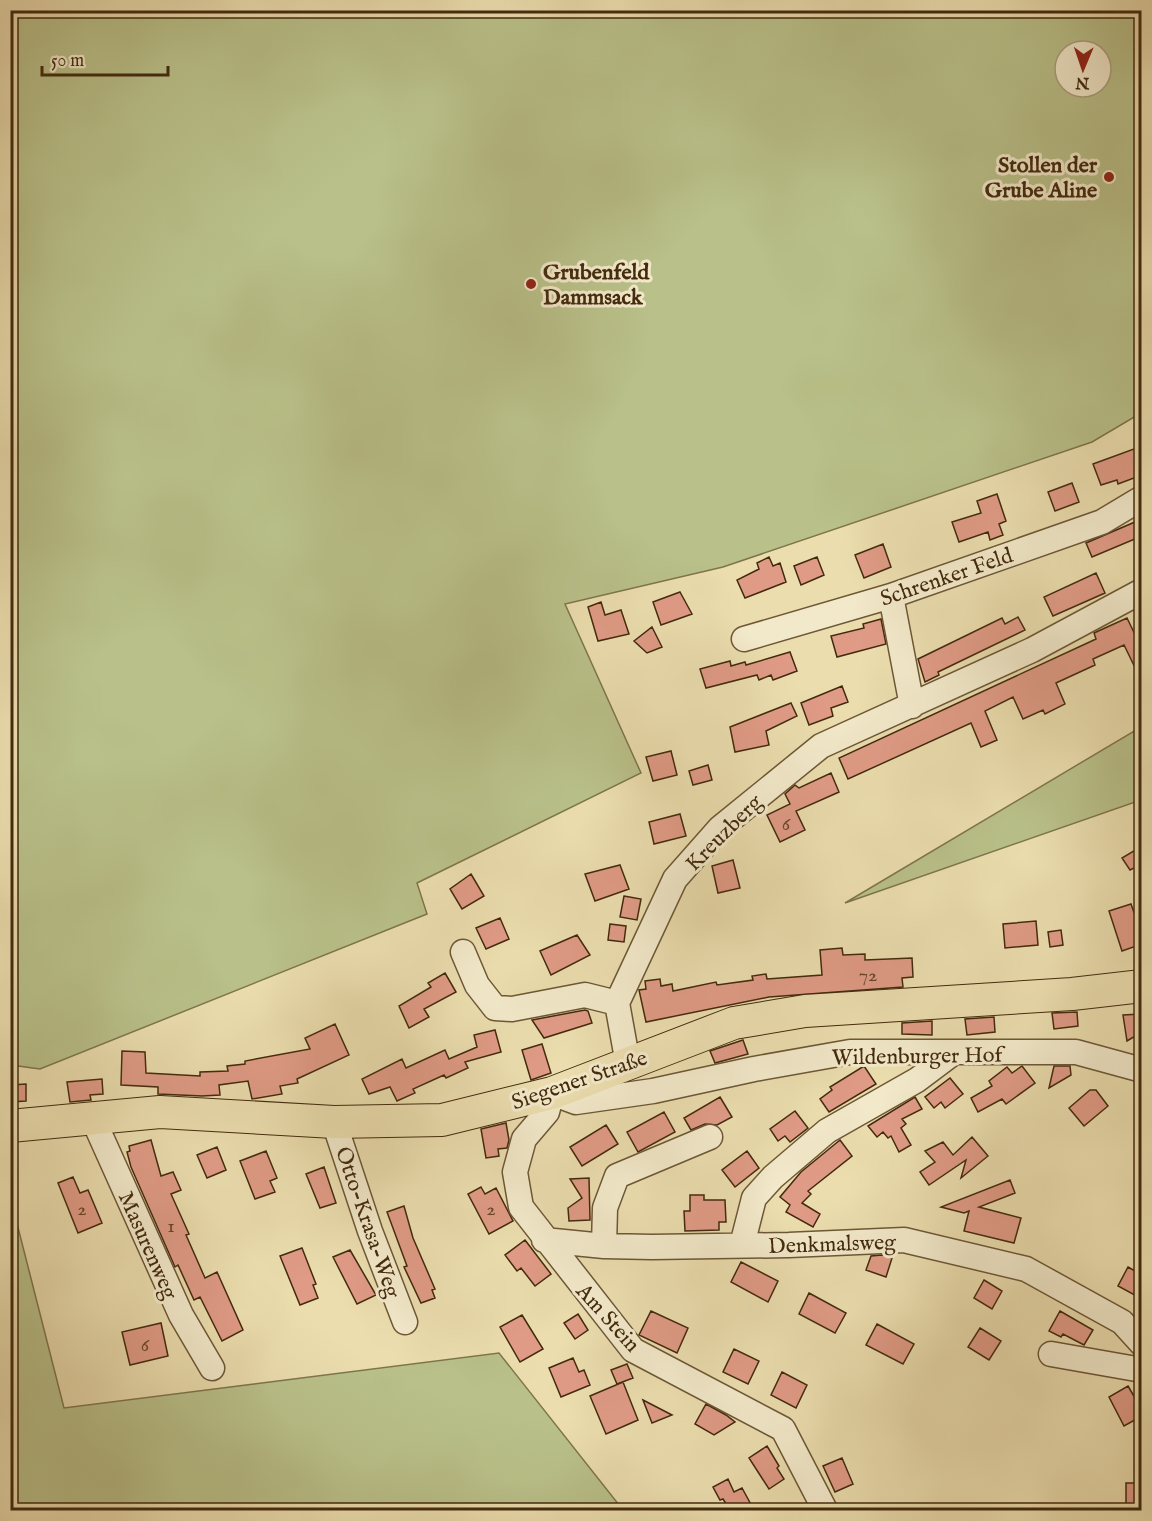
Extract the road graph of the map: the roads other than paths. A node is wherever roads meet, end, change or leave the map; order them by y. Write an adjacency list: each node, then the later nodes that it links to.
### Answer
1 (1142, 498): 3 (street, Schrenker Feld)
2 (1142, 591): 5 (street, Kreuzberg)
3 (891, 596): 4 (street, Schrenker Feld); 5 (street)
4 (744, 639)
5 (912, 706): 8 (street, Kreuzberg)
6 (463, 952): 8 (street)
7 (1142, 986): 10 (main road, Siegener Straße)
8 (617, 1002): 10 (street)
9 (953, 1053): 11 (street, Wildenburger Hof); 12 (street, Wildenburger Hof); 18 (street)
10 (628, 1064): 12 (main road, Siegener Straße)
11 (1142, 1070)
12 (552, 1093): 14 (main road, Siegener Straße); 17 (street, Am Stein)
13 (93, 1119): 14 (main road, Siegener Straße); 15 (main road, Siegener Straße); 23 (street, Masurenweg)
14 (334, 1122): 20 (street, Otto-Krasa-Weg)
15 (10, 1126)
16 (710, 1137): 19 (street)
17 (544, 1240): 19 (street, Denkmalsweg); 25 (street, Am Stein)
18 (742, 1245): 19 (street, Denkmalsweg); 21 (street, Denkmalsweg)
19 (604, 1246)
20 (405, 1322)
21 (1142, 1344)
22 (1051, 1354): 24 (street)
23 (212, 1368)
24 (1142, 1370)
25 (825, 1510)

